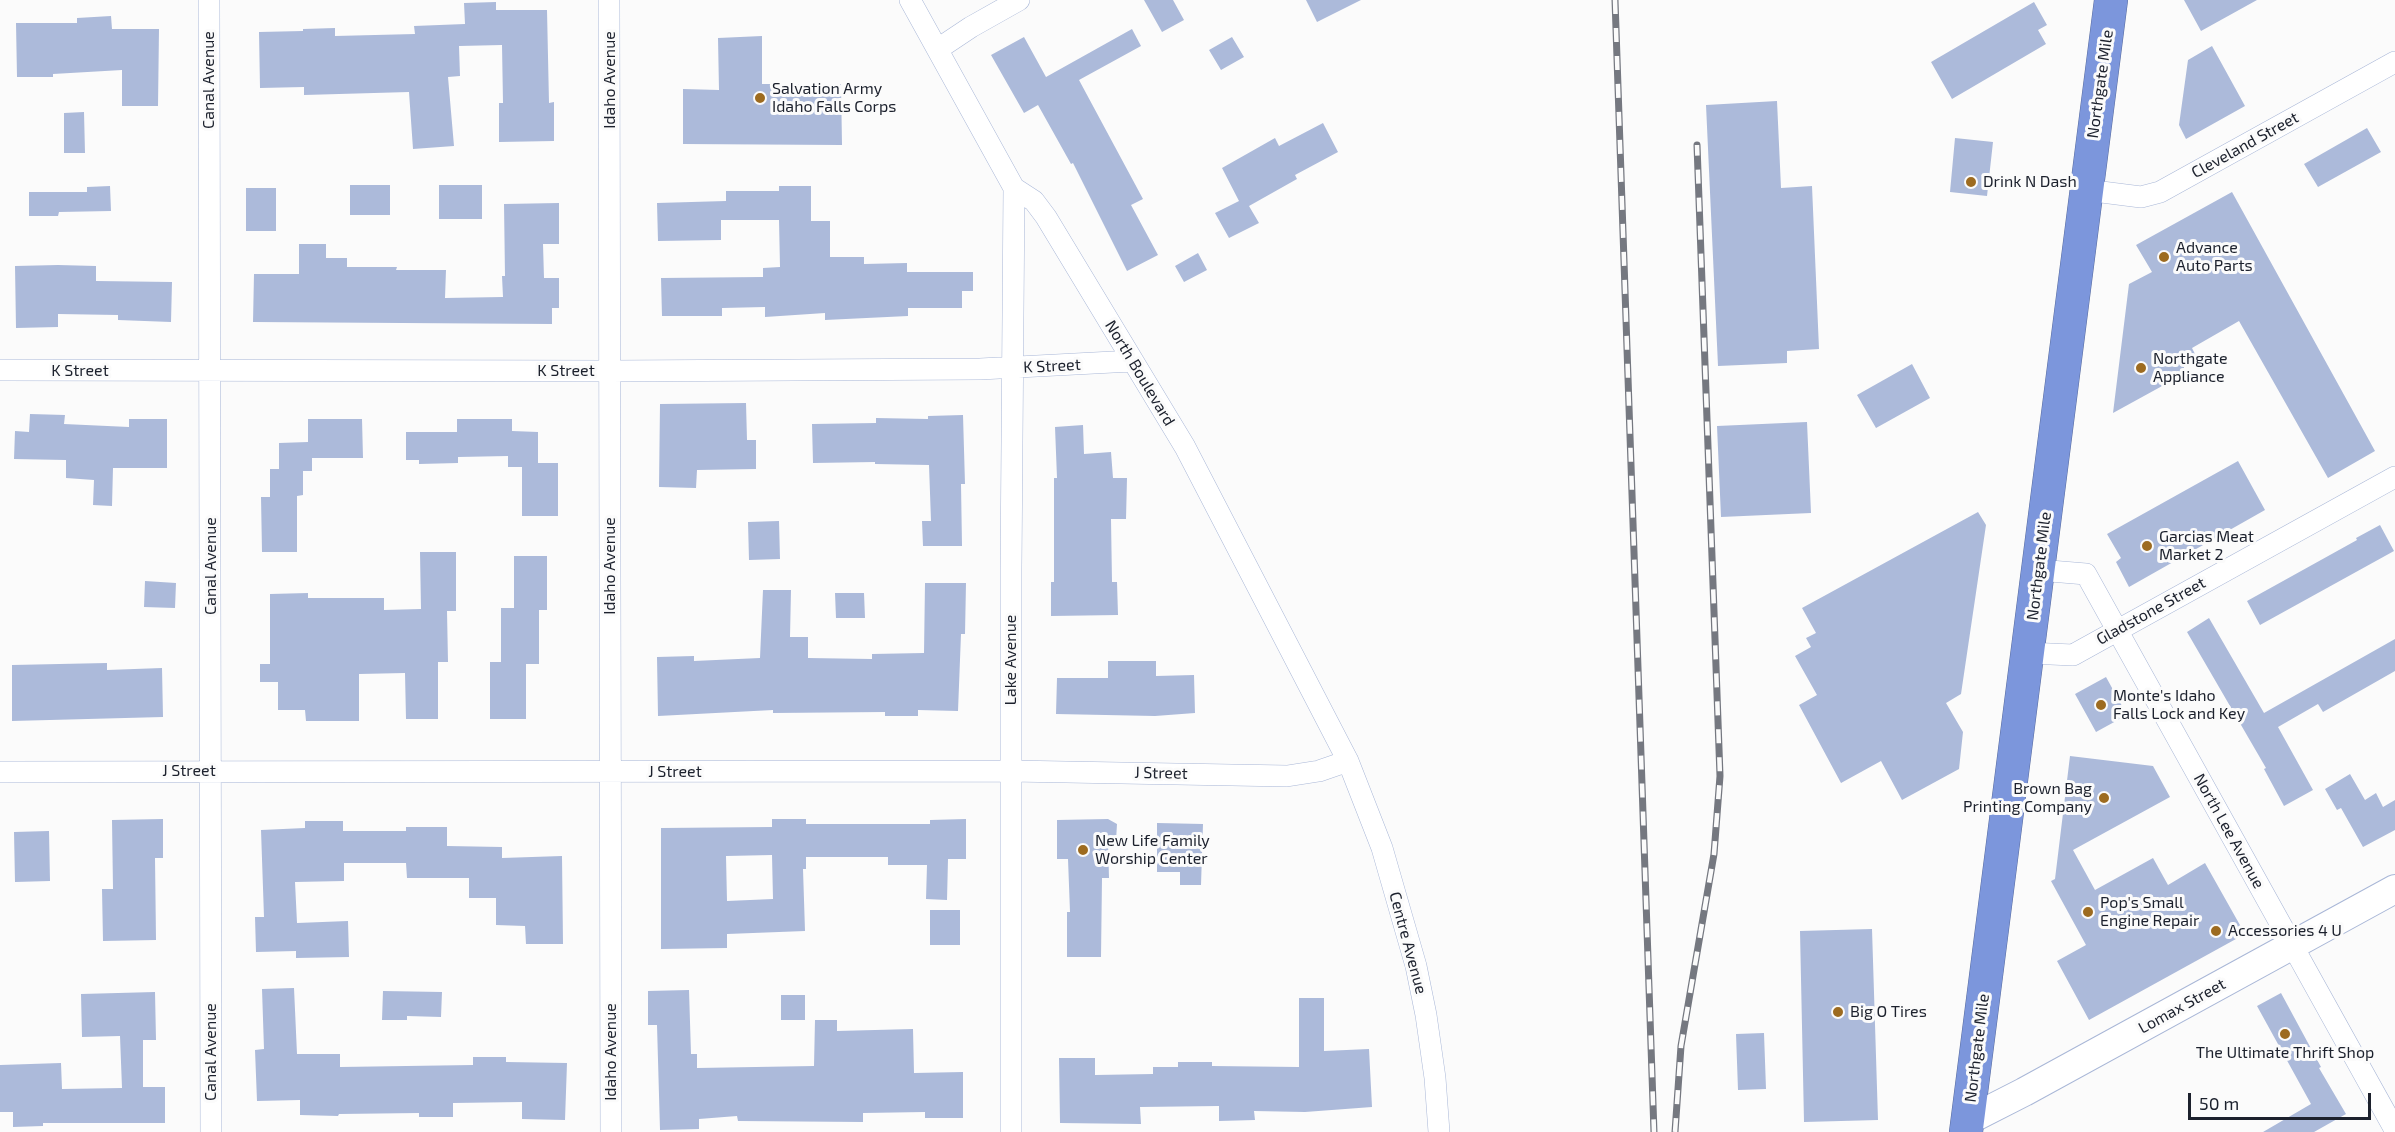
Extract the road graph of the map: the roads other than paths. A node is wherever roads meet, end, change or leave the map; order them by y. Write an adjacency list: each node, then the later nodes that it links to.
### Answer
1 (209, 0): 13 (street, Canal Avenue)
2 (609, 0): 14 (street, Idaho Avenue)
3 (910, 0): 6 (street, North Boulevard)
4 (1019, 0): 6 (street)
5 (2111, 0): 9 (highway, Northgate Mile)
6 (938, 49): 8 (street, North Boulevard)
7 (2395, 62): 9 (street, Cleveland Street)
8 (1014, 188): 10 (street, North Boulevard); 11 (street, Lake Avenue)
9 (2086, 190): 16 (highway, Northgate Mile)
10 (1132, 361): 11 (street, K Street); 19 (street, North Boulevard)
11 (1012, 368): 14 (street, K Street); 21 (street, Lake Avenue)
12 (0, 370): 13 (street, K Street)
13 (209, 371): 14 (street, K Street); 20 (street, Canal Avenue)
14 (610, 371): 23 (street, Idaho Avenue)
15 (2395, 477): 17 (street, Gladstone Street)
16 (2038, 570): 17 (street, North Lee Avenue); 18 (highway, Northgate Mile)
17 (2118, 630): 18 (street, Gladstone Street); 25 (street, North Lee Avenue)
18 (2028, 653): 26 (highway, Northgate Mile)
19 (1348, 761): 21 (street, J Street); 31 (street, Centre Avenue)
20 (211, 771): 22 (street, J Street); 23 (street, J Street); 28 (street, Canal Avenue)
21 (1011, 771): 23 (street, J Street); 30 (street, Lake Avenue)
22 (0, 772)
23 (610, 773): 29 (street, Idaho Avenue)
24 (2395, 889): 25 (main road, Lomax Street)
25 (2291, 946): 26 (main road, Lomax Street); 27 (street, North Lee Avenue)
26 (1967, 1126)
27 (2395, 1130)
28 (211, 1132)
29 (611, 1132)
30 (1011, 1132)
31 (1439, 1132)

